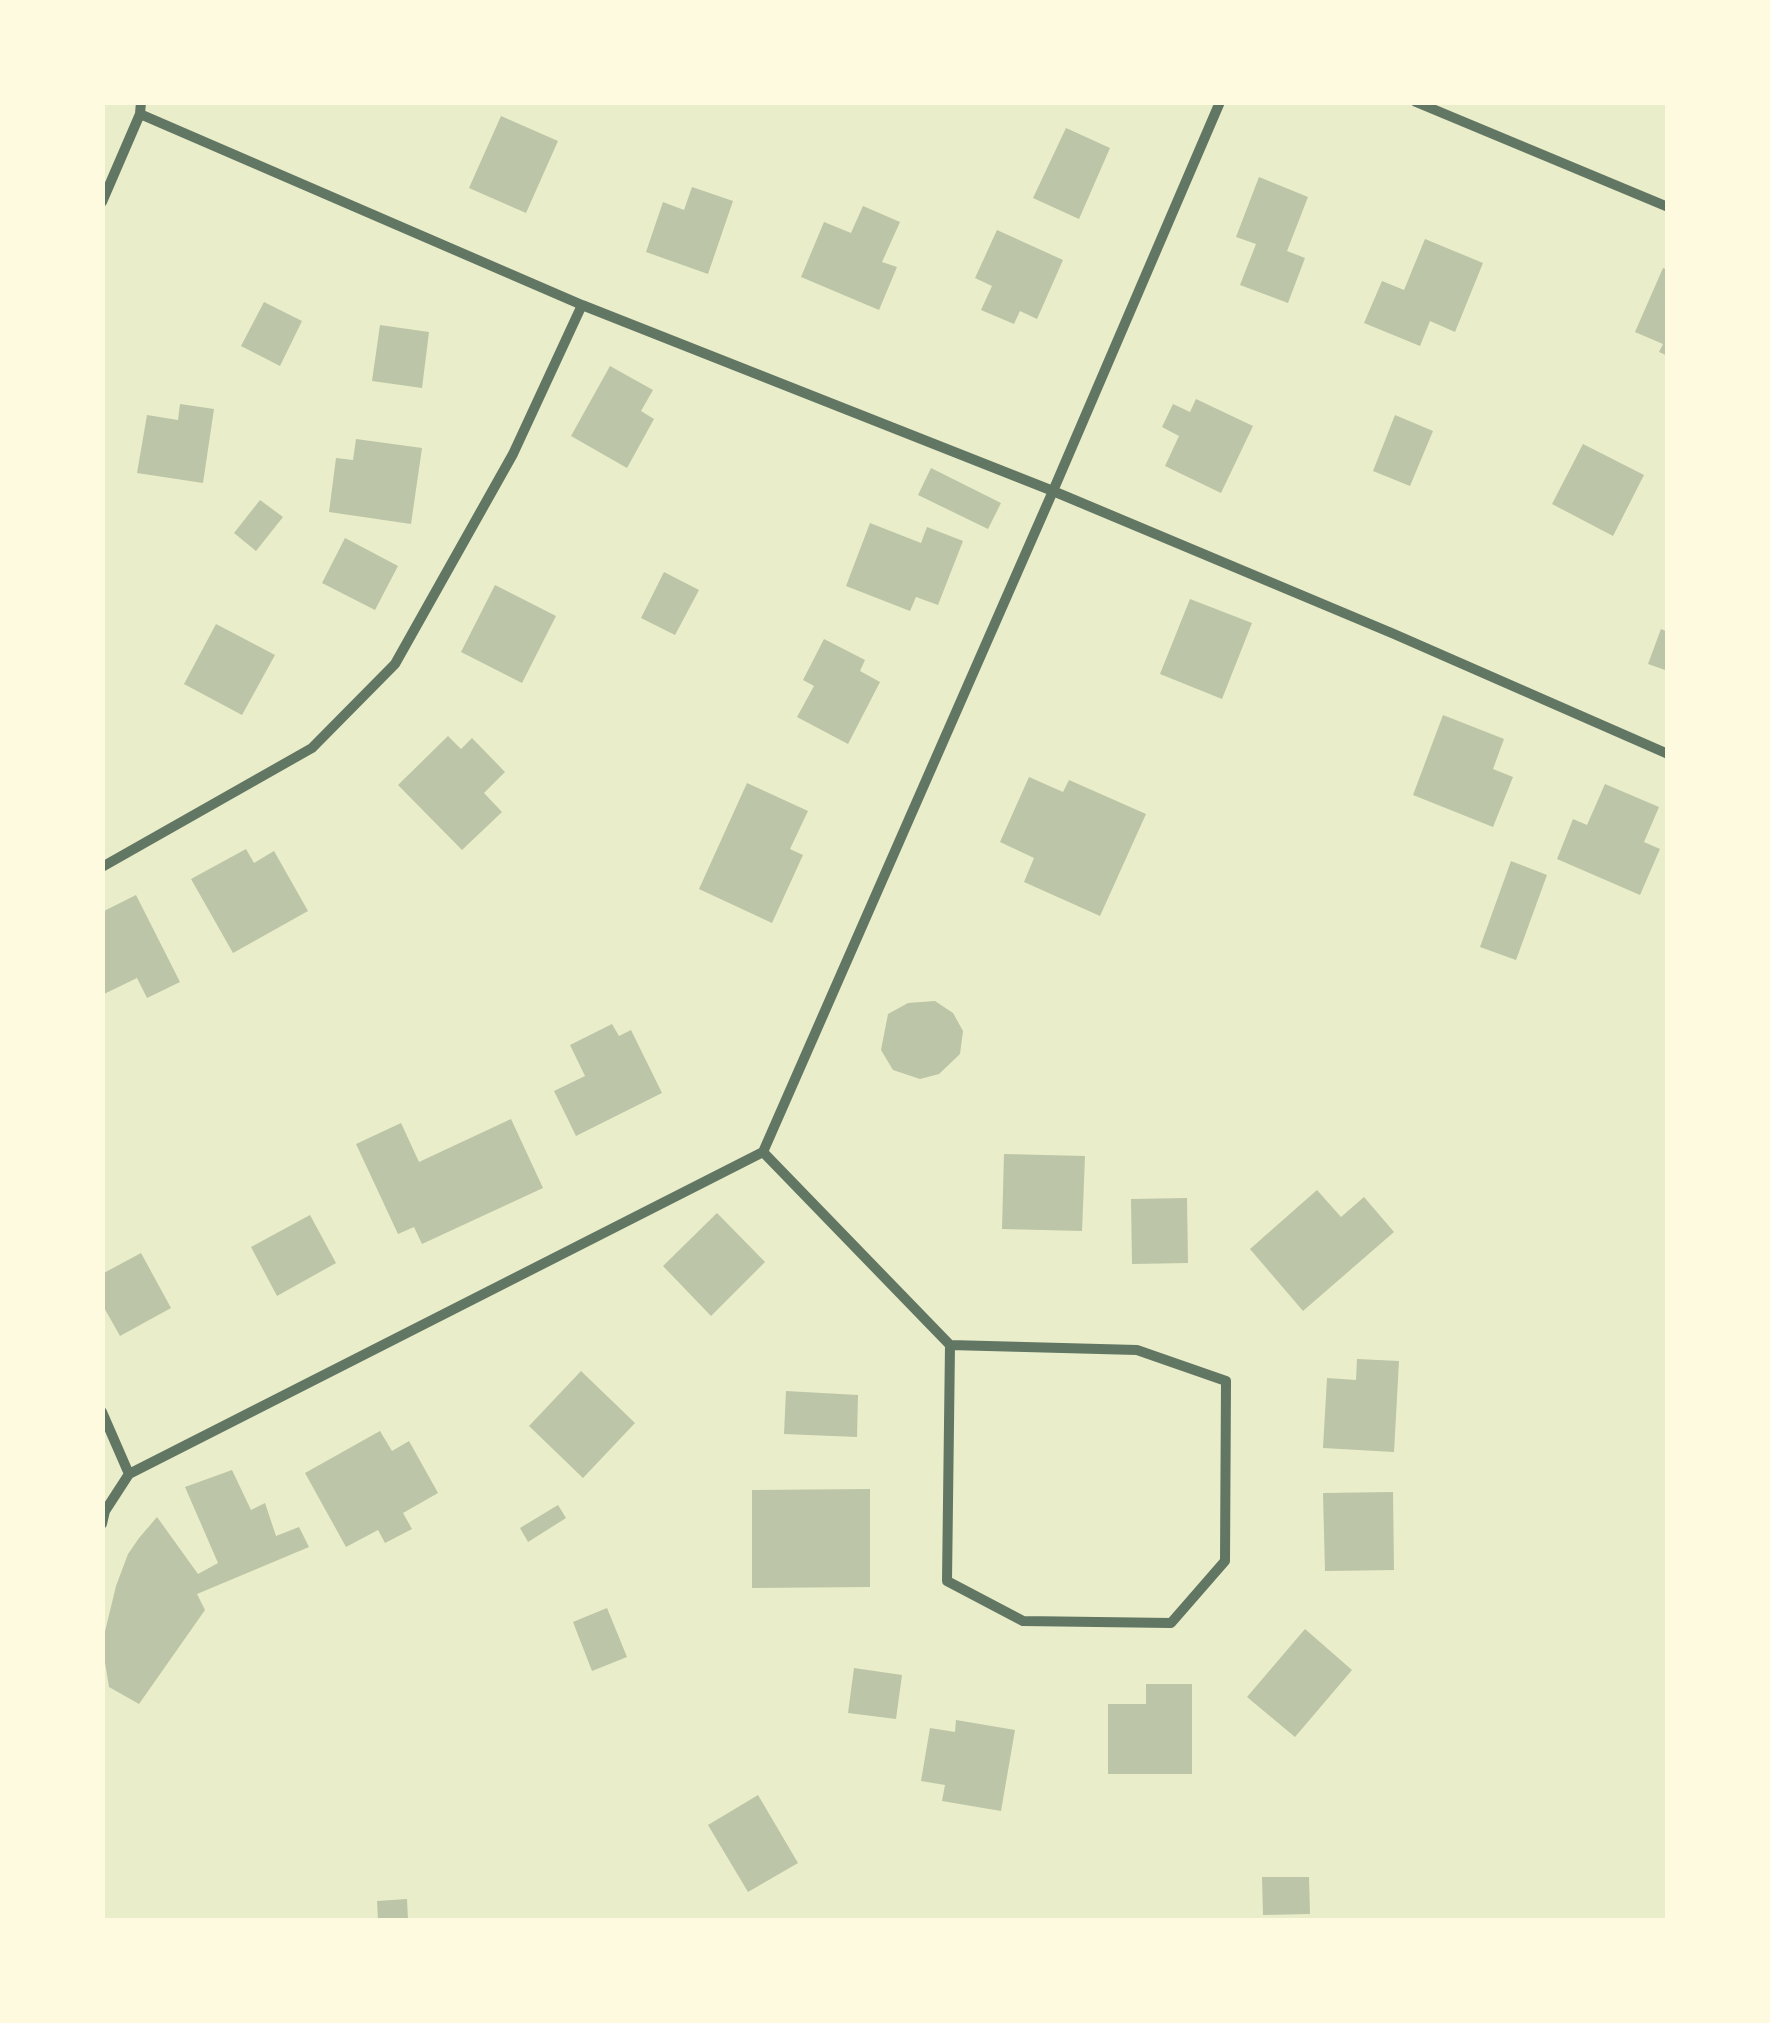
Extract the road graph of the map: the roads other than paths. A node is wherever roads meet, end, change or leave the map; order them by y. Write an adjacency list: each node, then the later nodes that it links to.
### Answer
1 (1220, 102): 7 (street)
2 (1416, 102): 5 (street)
3 (140, 108): 4 (street); 6 (street)
4 (102, 202)
5 (1668, 208)
6 (582, 305): 7 (street); 9 (street)
7 (1053, 491): 8 (street); 10 (street)
8 (1668, 754)
9 (102, 866)
10 (763, 1152): 11 (street); 13 (street)
11 (950, 1344): 11 (street)
12 (102, 1412): 13 (street)
13 (129, 1474): 14 (street)
14 (102, 1524)

